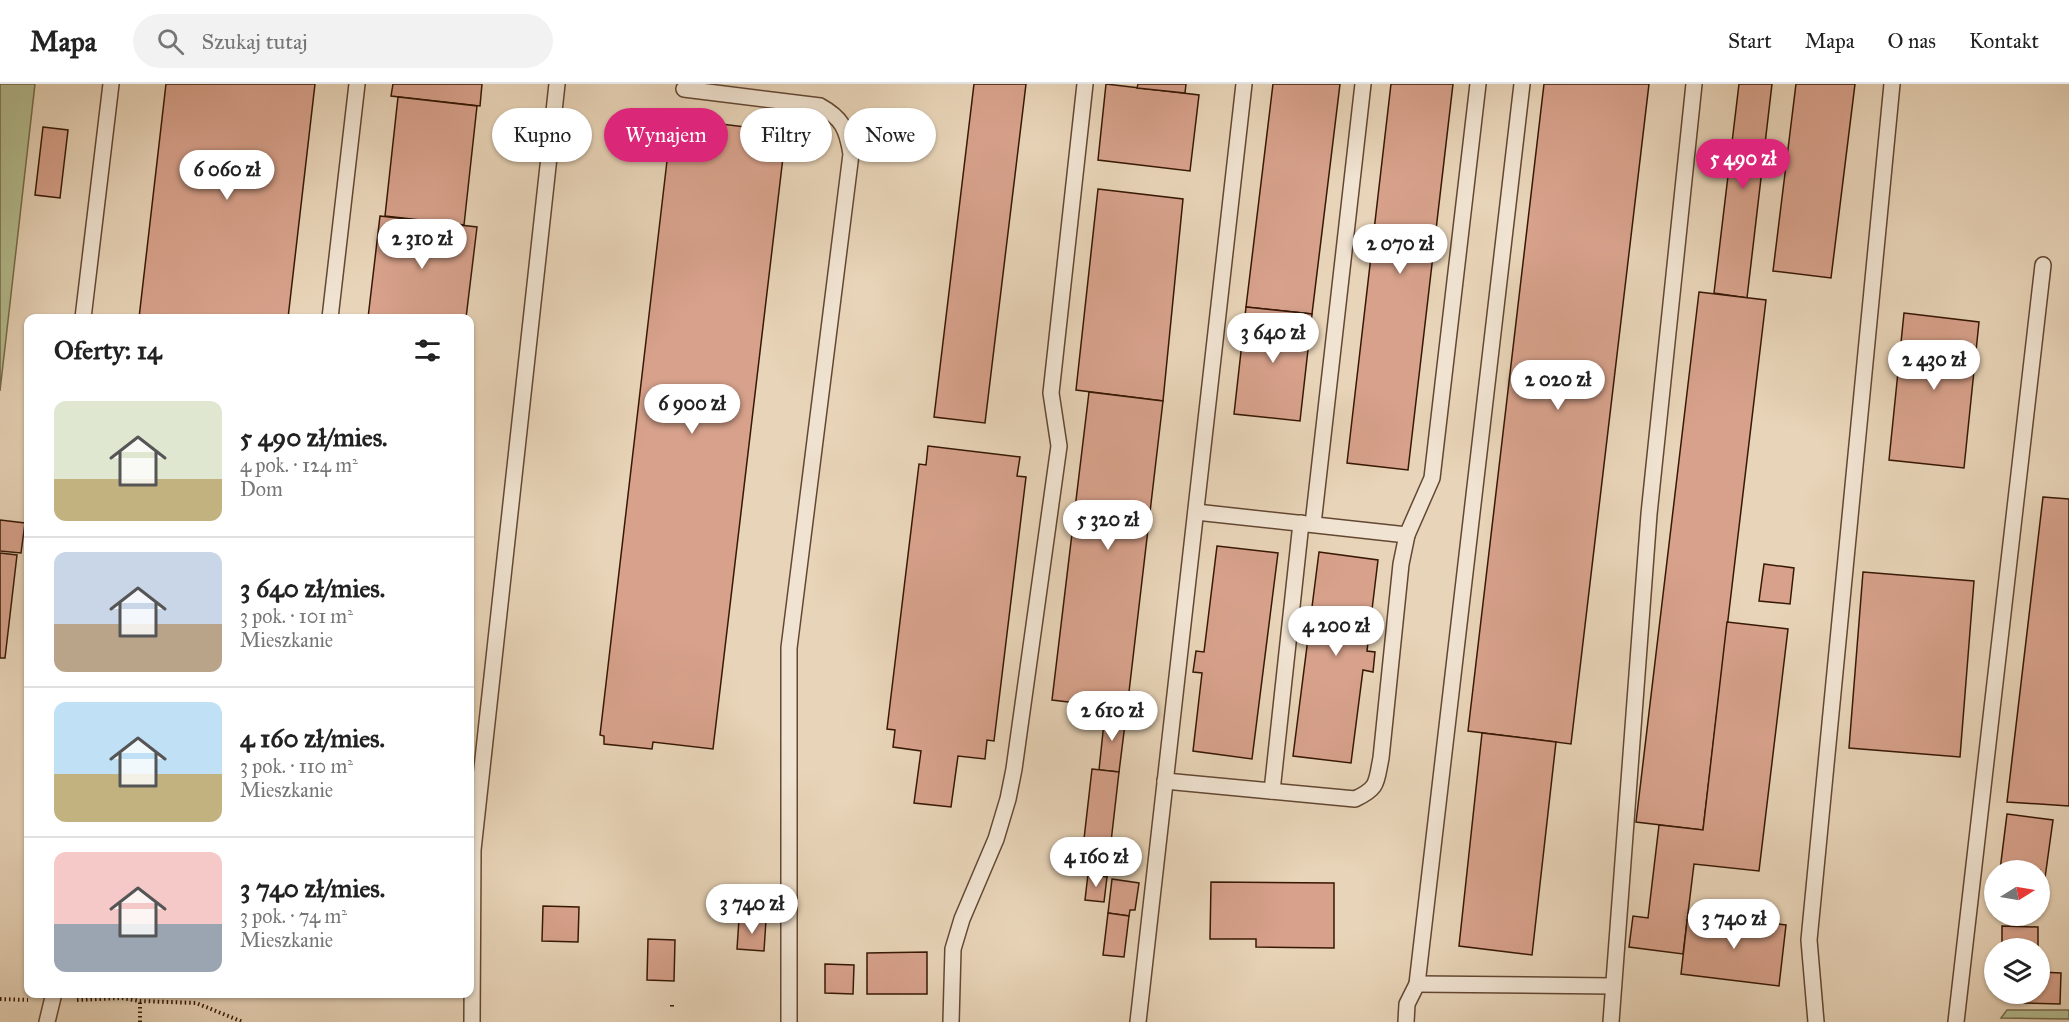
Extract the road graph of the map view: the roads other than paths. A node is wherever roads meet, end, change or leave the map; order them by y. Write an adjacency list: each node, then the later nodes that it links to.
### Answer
1 (111, 84): 13 (lane)
2 (357, 84): 14 (lane)
3 (557, 84): 20 (lane)
4 (1085, 84): 28 (lane)
5 (1244, 84): 15 (lane)
6 (1363, 84): 16 (lane)
7 (1478, 84): 17 (lane)
8 (1522, 84): 21 (lane)
9 (1694, 84): 22 (lane)
10 (1892, 84): 32 (lane)
11 (684, 89): 27 (lane)
12 (2043, 265): 33 (lane)
13 (83, 314)
14 (330, 314)
15 (1196, 512): 16 (lane); 18 (lane)
16 (1307, 524): 17 (lane); 19 (lane)
17 (1407, 535): 19 (lane)
18 (1165, 781): 19 (lane); 29 (lane)
19 (1272, 791)
20 (474, 828)
21 (1417, 984): 22 (lane); 30 (lane)
22 (1612, 986): 31 (lane)
23 (53, 998): 25 (lane)
24 (472, 998): 26 (lane)
25 (47, 1022)
26 (472, 1022)
27 (789, 1022)
28 (951, 1022)
29 (1138, 1022)
30 (1406, 1022)
31 (1611, 1022)
32 (1816, 1022)
33 (1956, 1022)

